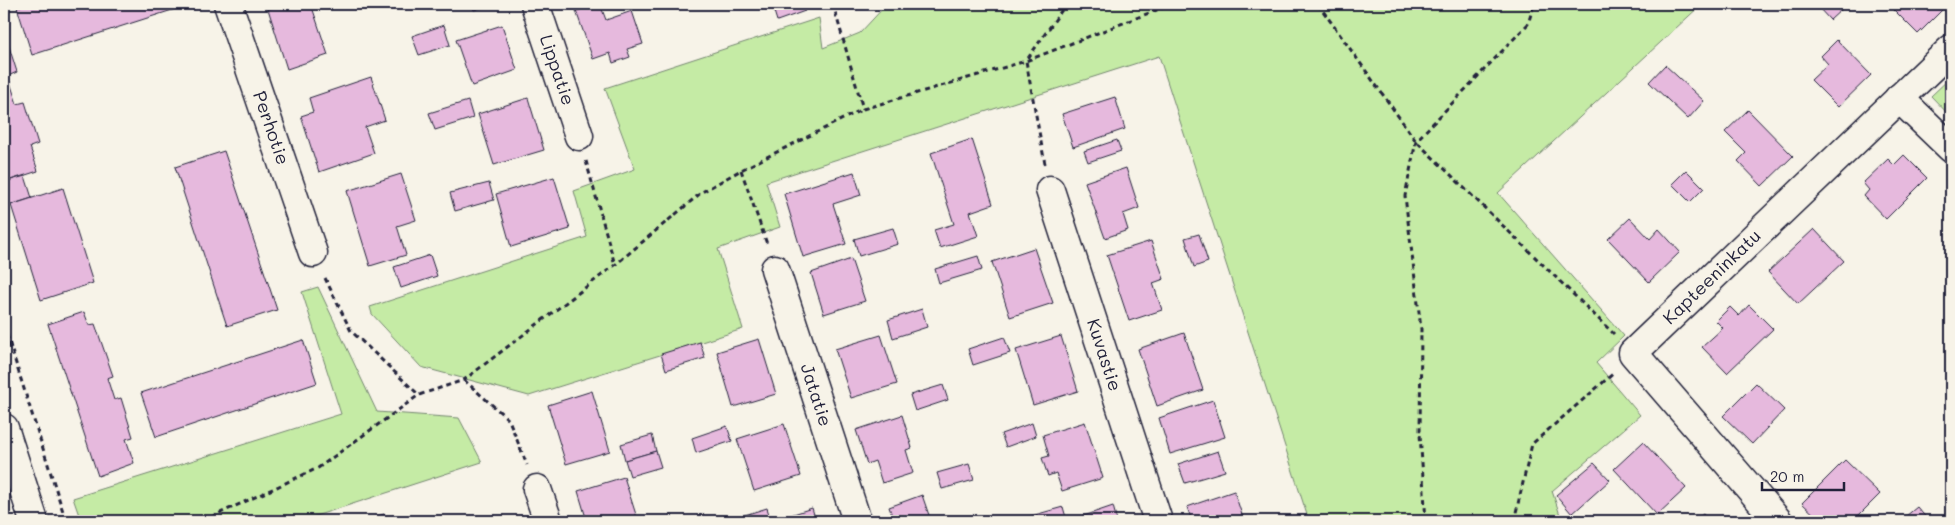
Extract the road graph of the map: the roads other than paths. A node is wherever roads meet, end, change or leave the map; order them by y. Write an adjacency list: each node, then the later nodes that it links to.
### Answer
1 (228, 4): 8 (street, Perhotie)
2 (535, 4): 5 (street, Lippatie)
3 (1951, 49): 4 (street, Kapteeninkatu)
4 (1899, 98): 6 (street); 16 (street, Kapteeninkatu)
5 (580, 136)
6 (1951, 148)
7 (1050, 190): 15 (street, Kuvastie)
8 (313, 253)
9 (775, 269): 14 (street, Jatatie)
10 (4, 428): 12 (street)
11 (537, 488): 13 (street)
12 (34, 521)
13 (548, 521)
14 (857, 521)
15 (1158, 521)
16 (1778, 521)

